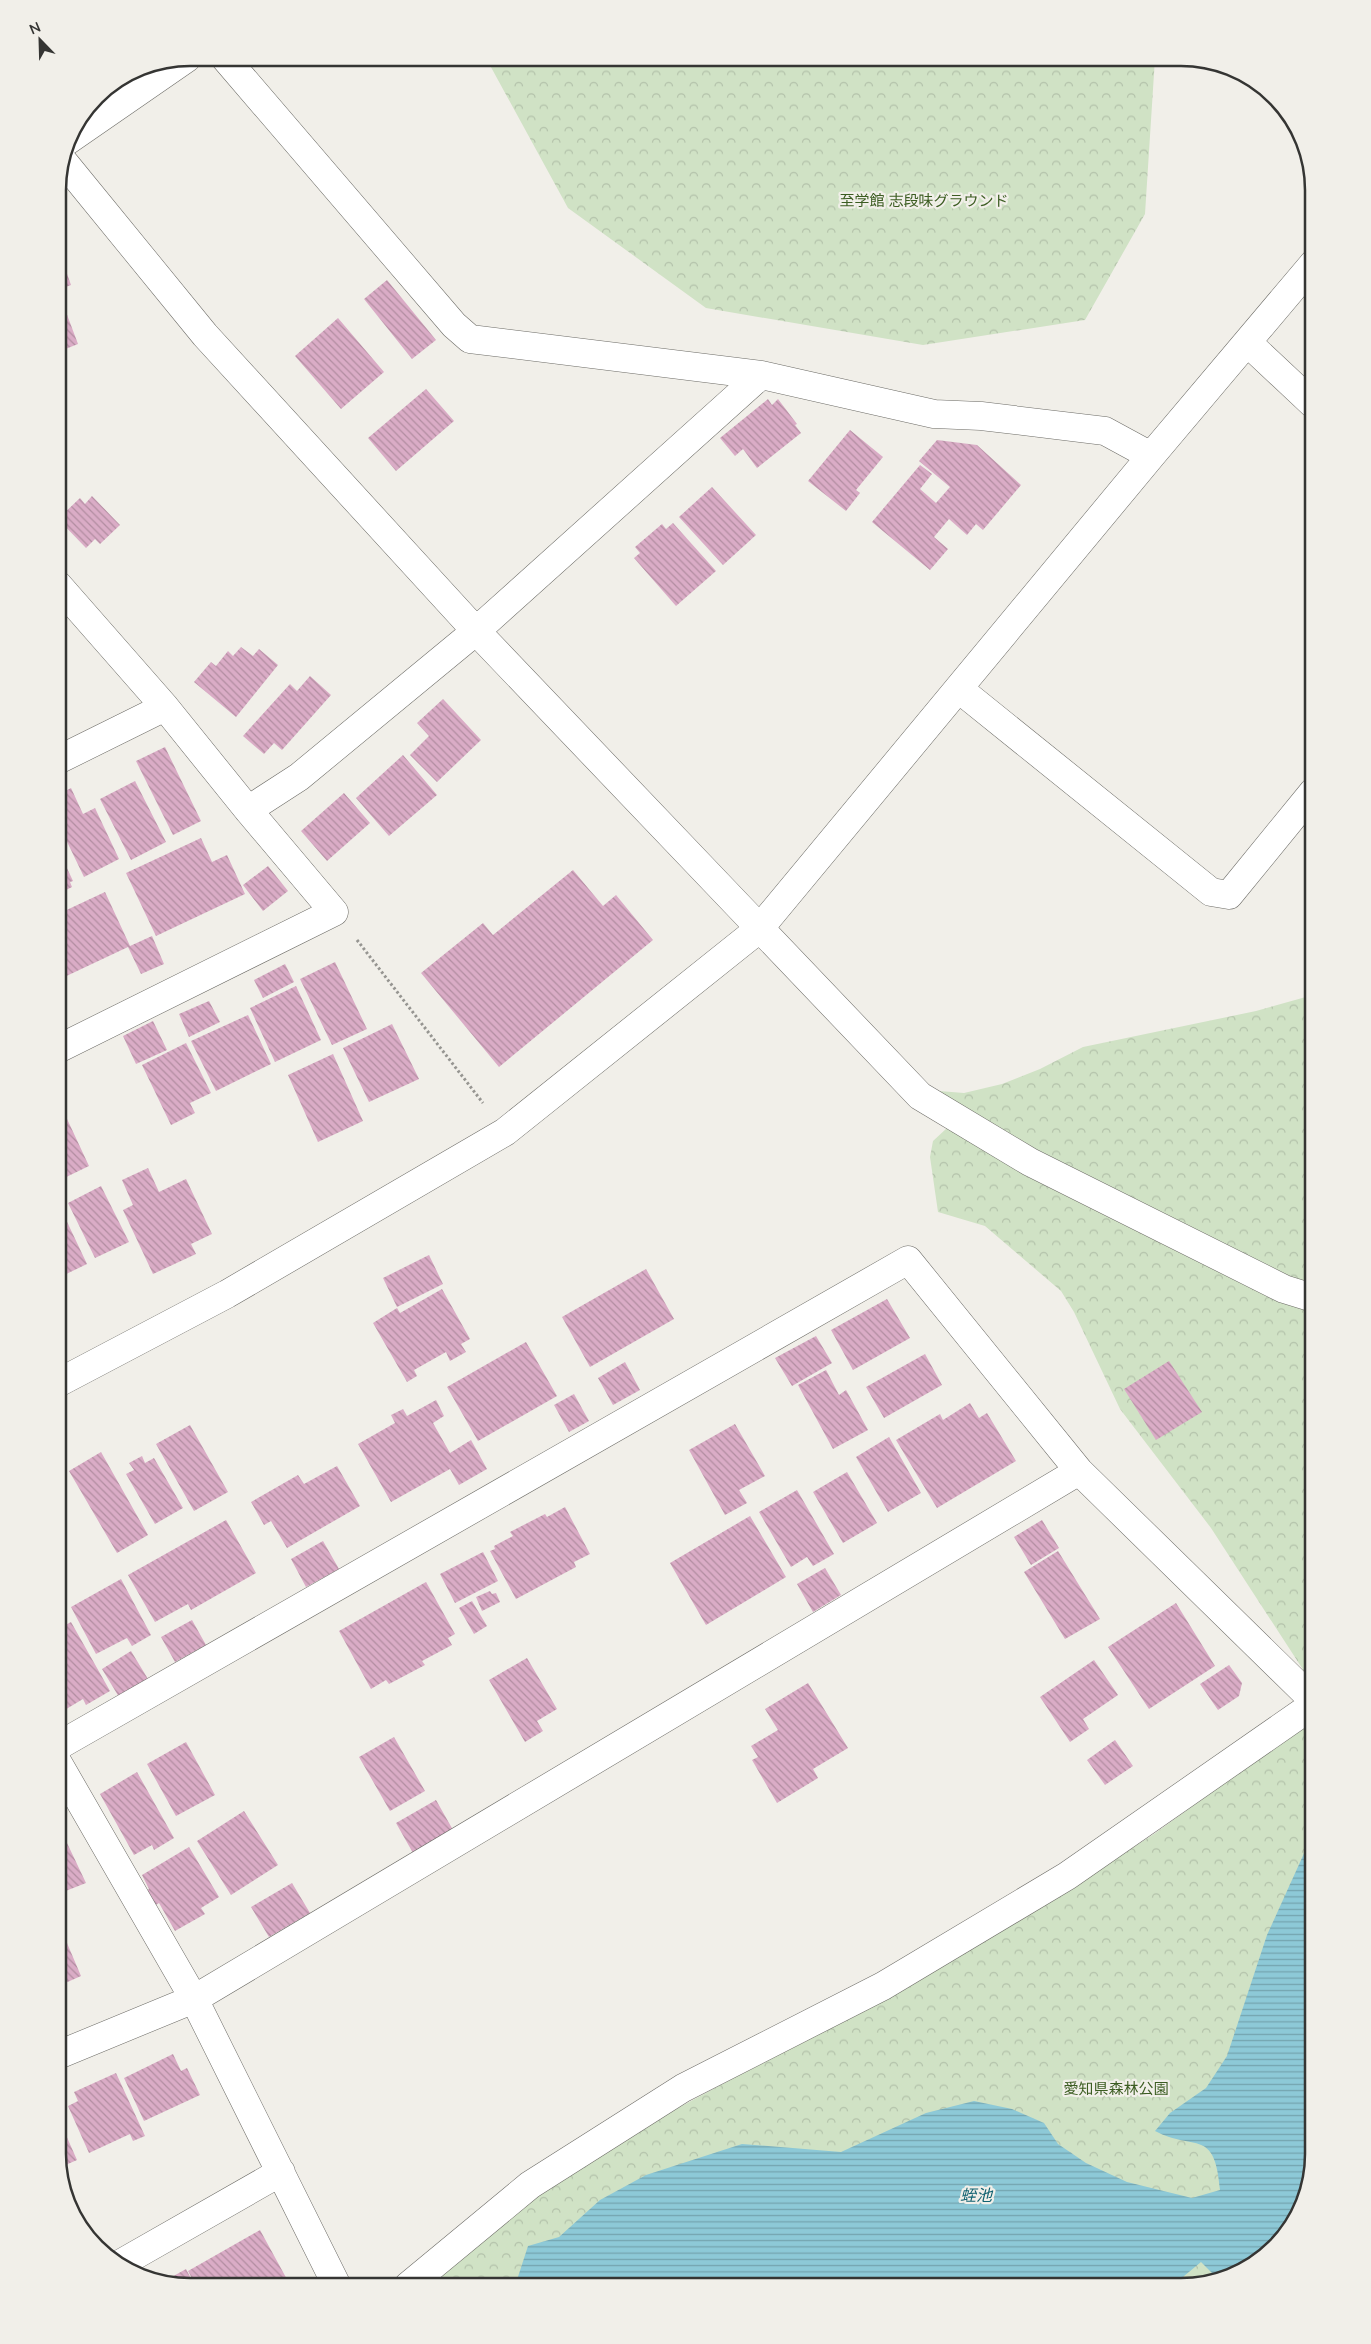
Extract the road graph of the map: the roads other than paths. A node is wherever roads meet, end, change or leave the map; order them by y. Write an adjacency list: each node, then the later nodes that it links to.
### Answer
1 (232, 66): 7 (street)
2 (174, 67): 3 (street)
3 (80, 133)
4 (69, 168): 11 (street)
5 (1305, 275): 6 (street)
6 (1248, 342): 8 (street); 9 (street)
7 (761, 375): 9 (street); 11 (street)
8 (1305, 396)
9 (1150, 456): 12 (street)
10 (67, 596): 13 (street)
11 (476, 631): 16 (street); 17 (street)
12 (959, 689): 15 (street); 17 (street)
13 (165, 707): 14 (street); 16 (street)
14 (67, 756)
15 (1305, 803)
16 (248, 810): 18 (street)
17 (759, 929): 19 (street); 20 (street)
18 (67, 1045)
19 (1305, 1295)
20 (66, 1379)
21 (1079, 1472): 22 (street); 24 (street); 26 (street)
22 (1305, 1691)
23 (1305, 1711): 31 (street)
24 (66, 1741)
25 (66, 1777): 26 (street)
26 (194, 1999): 27 (street); 28 (street)
27 (66, 2052)
28 (280, 2172): 29 (street); 30 (street)
29 (126, 2260)
30 (333, 2277)
31 (419, 2277)

